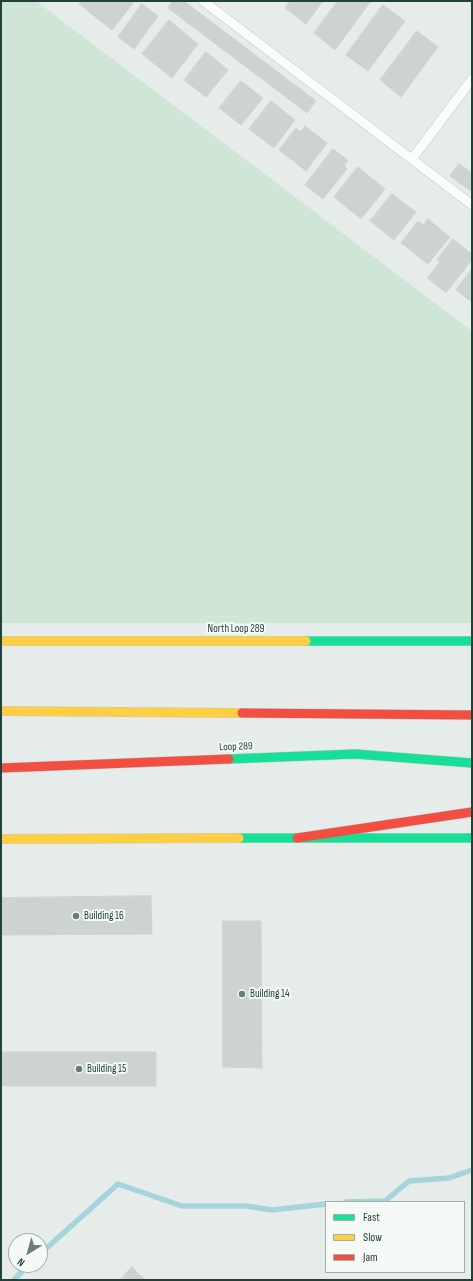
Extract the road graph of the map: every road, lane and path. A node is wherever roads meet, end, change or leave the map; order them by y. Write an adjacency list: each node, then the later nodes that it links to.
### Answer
1 (203, 1): 3 (lane)
2 (472, 80): 3 (lane)
3 (412, 159): 4 (lane)
4 (472, 205)
5 (1, 641): 6 (main road, North Loop 289)
6 (472, 641)
7 (1, 711): 8 (main road)
8 (472, 715)
9 (472, 763): 10 (main road, Loop 289)
10 (1, 768)
11 (472, 812): 12 (main road)
12 (297, 838): 13 (main road); 14 (main road)
13 (472, 838)
14 (1, 839)

